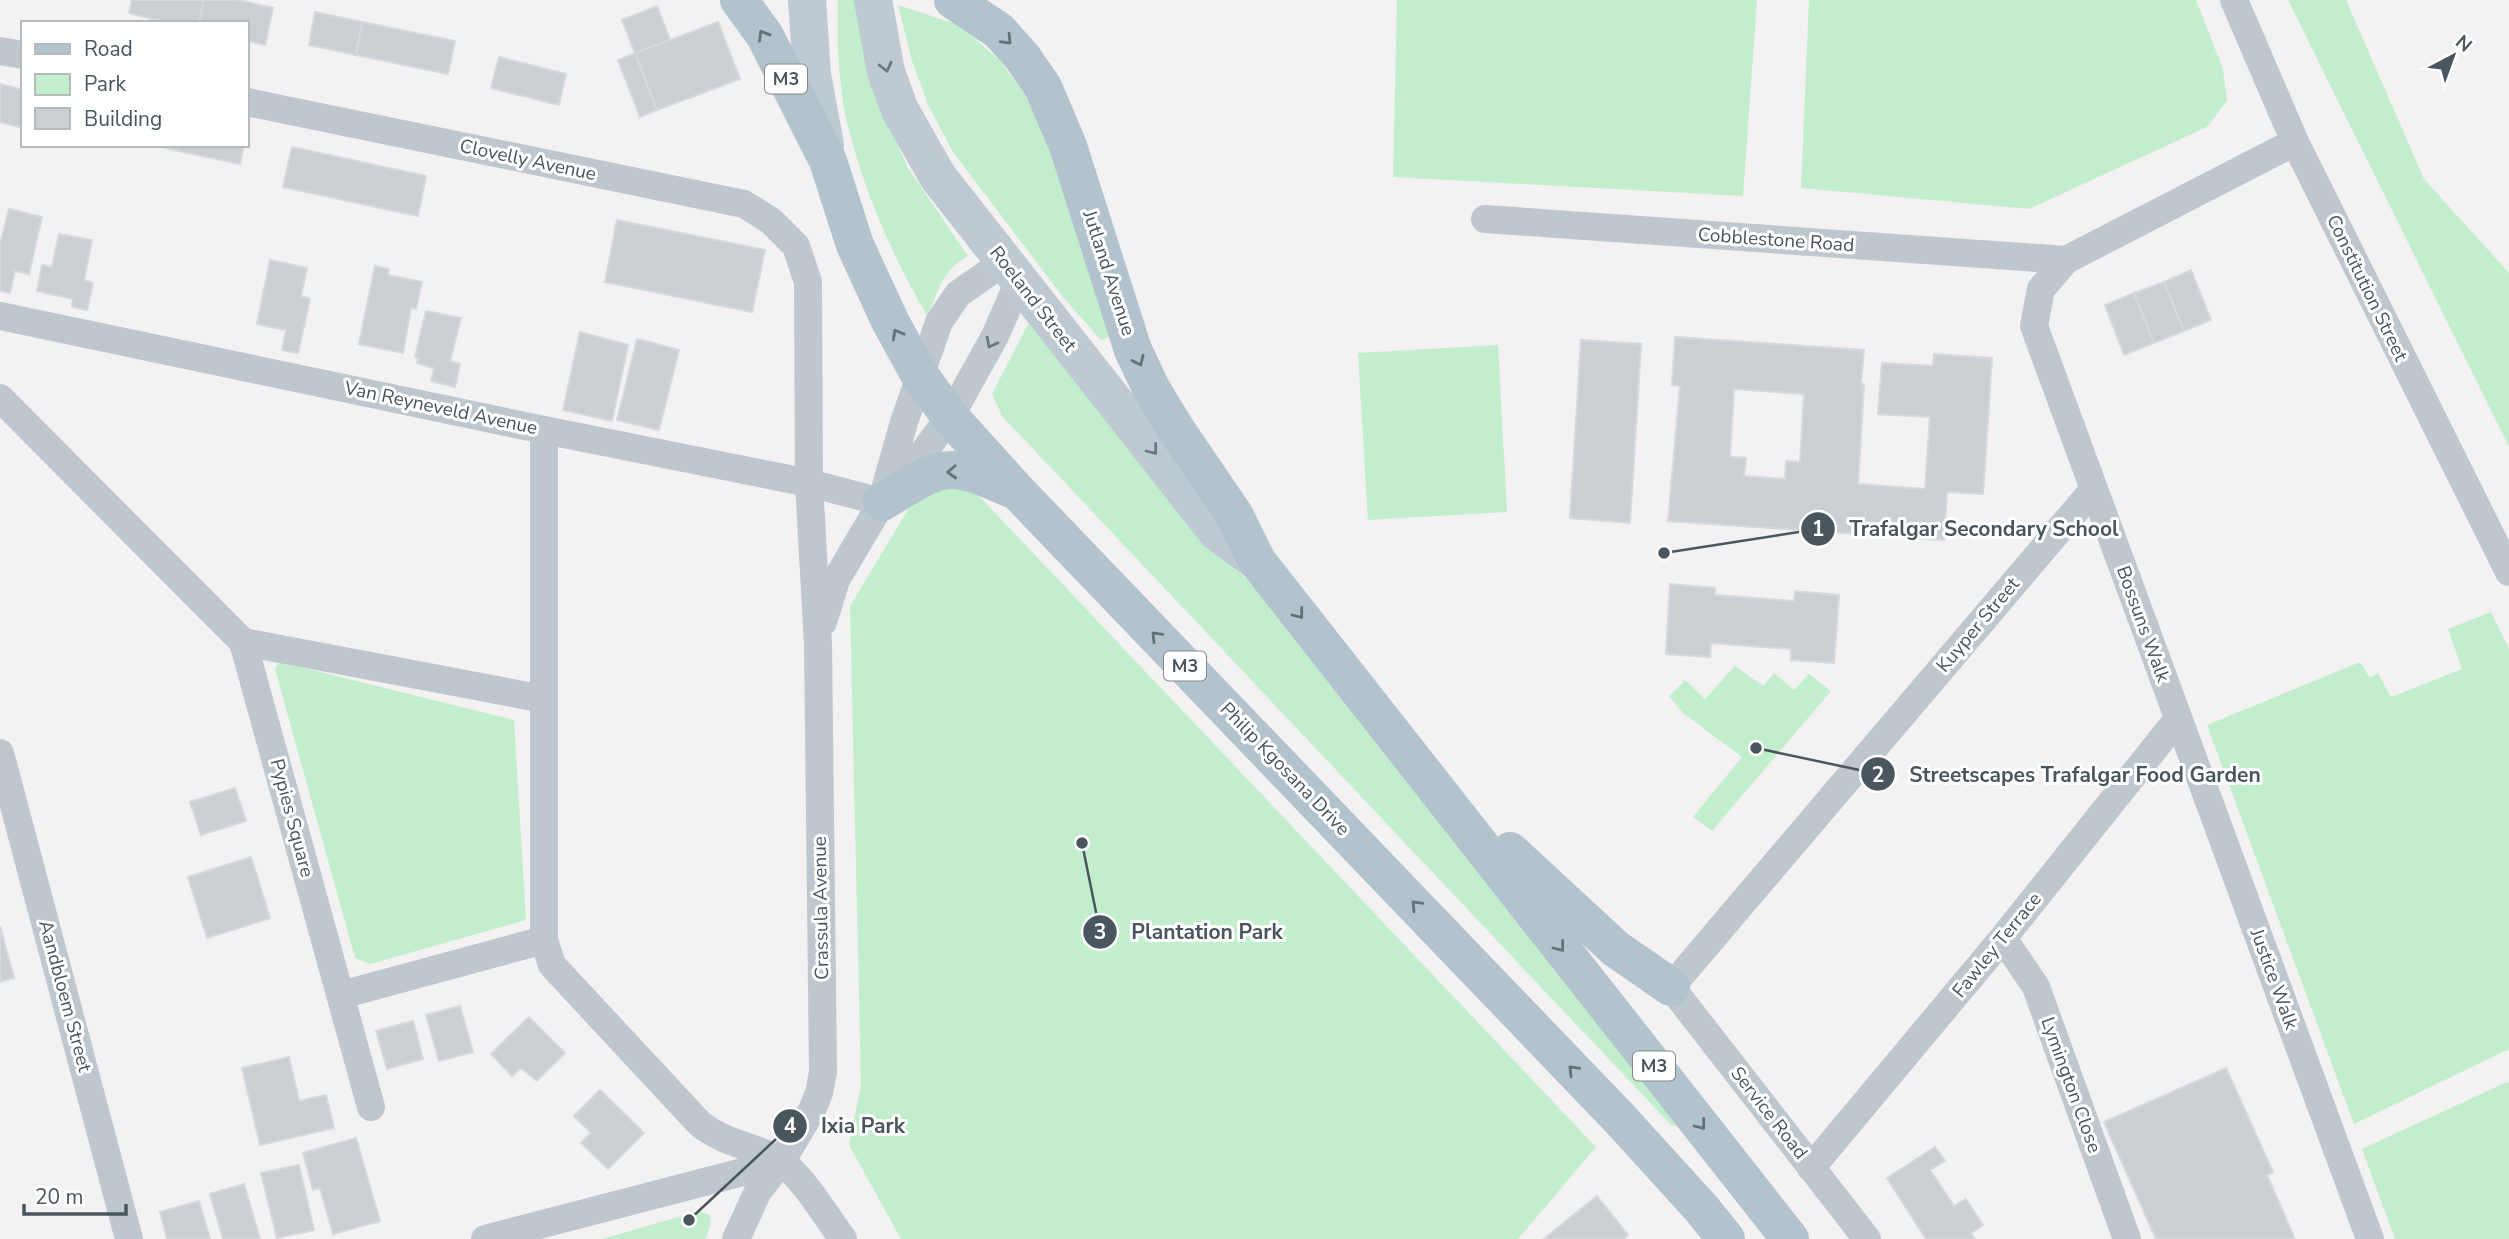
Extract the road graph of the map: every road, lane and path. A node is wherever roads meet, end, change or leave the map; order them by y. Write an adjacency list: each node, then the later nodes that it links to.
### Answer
1 (739, 0): 10 (main road, M3, one-way to 1)
2 (807, 0): 10 (main road)
3 (873, 0): 14 (main road, Roeland Street, one-way to 14)
4 (953, 0): 24 (main road, Jutland Avenue / M3, one-way to 24)
5 (2234, 0): 9 (street, Constitution Street)
6 (0, 51): 7 (street)
7 (21, 55)
8 (248, 102): 12 (street, Clovelly Avenue)
9 (2295, 142): 13 (street); 25 (street, Constitution Street)
10 (828, 161): 16 (main road, Philip Kgosana Drive / M3, one-way to 10)
11 (1485, 219): 13 (street, Cobblestone Road)
12 (796, 246): 20 (street, Crassula Avenue)
13 (2066, 260): 21 (street)
14 (1012, 272): 16 (street, Crassula Avenue); 18 (street, Crassula Avenue, one-way to 18); 24 (main road, Roeland Street, one-way to 24)
15 (0, 316): 19 (street, Van Reyneveld Avenue)
16 (919, 374): 18 (main road, Philip Kgosana Drive / M3); 23 (street, Crassula Avenue)
17 (0, 398): 26 (street, Pypies Square)
18 (950, 417): 22 (main road, Philip Kgosana Drive / M3); 23 (street, Crassula Avenue)
19 (544, 430): 20 (street, Van Reyneveld Avenue); 28 (street)
20 (809, 483): 23 (street, Van Reyneveld Avenue); 27 (street, Crassula Avenue)
21 (2094, 489): 29 (street, Bossuns Walk); 34 (street, Kuyper Street)
22 (1017, 491): 23 (main road, one-way to 23); 43 (main road, Philip Kgosana Drive / M3, one-way to 22)
23 (882, 502): 27 (street, Crassula Avenue)
24 (1257, 561): 31 (main road, M3, one-way to 31)
25 (2509, 572)
26 (243, 642): 28 (street); 35 (street, Pypies Square)
27 (818, 645): 37 (street, Crassula Avenue)
28 (544, 699): 33 (street)
29 (2178, 719): 32 (street, Fawley Terrace); 47 (street, Justice Walk)
30 (0, 753): 39 (street, Aandbloem Street)
31 (1432, 783): 34 (main road); 44 (main road, M3, one-way to 44)
32 (2003, 938): 38 (street, Fawley Terrace); 46 (street, Lymington Close)
33 (544, 940): 35 (street); 37 (street)
34 (1671, 987): 38 (street, Service Road)
35 (341, 995): 36 (street, Pypies Square)
36 (371, 1107)
37 (781, 1162): 40 (street); 41 (street, Crassula Avenue); 42 (street)
38 (1811, 1168): 45 (street, Service Road)
39 (129, 1239)
40 (485, 1239)
41 (736, 1239)
42 (842, 1239)
43 (1726, 1239)
44 (1790, 1239)
45 (1867, 1239)
46 (2127, 1239)
47 (2370, 1239)

